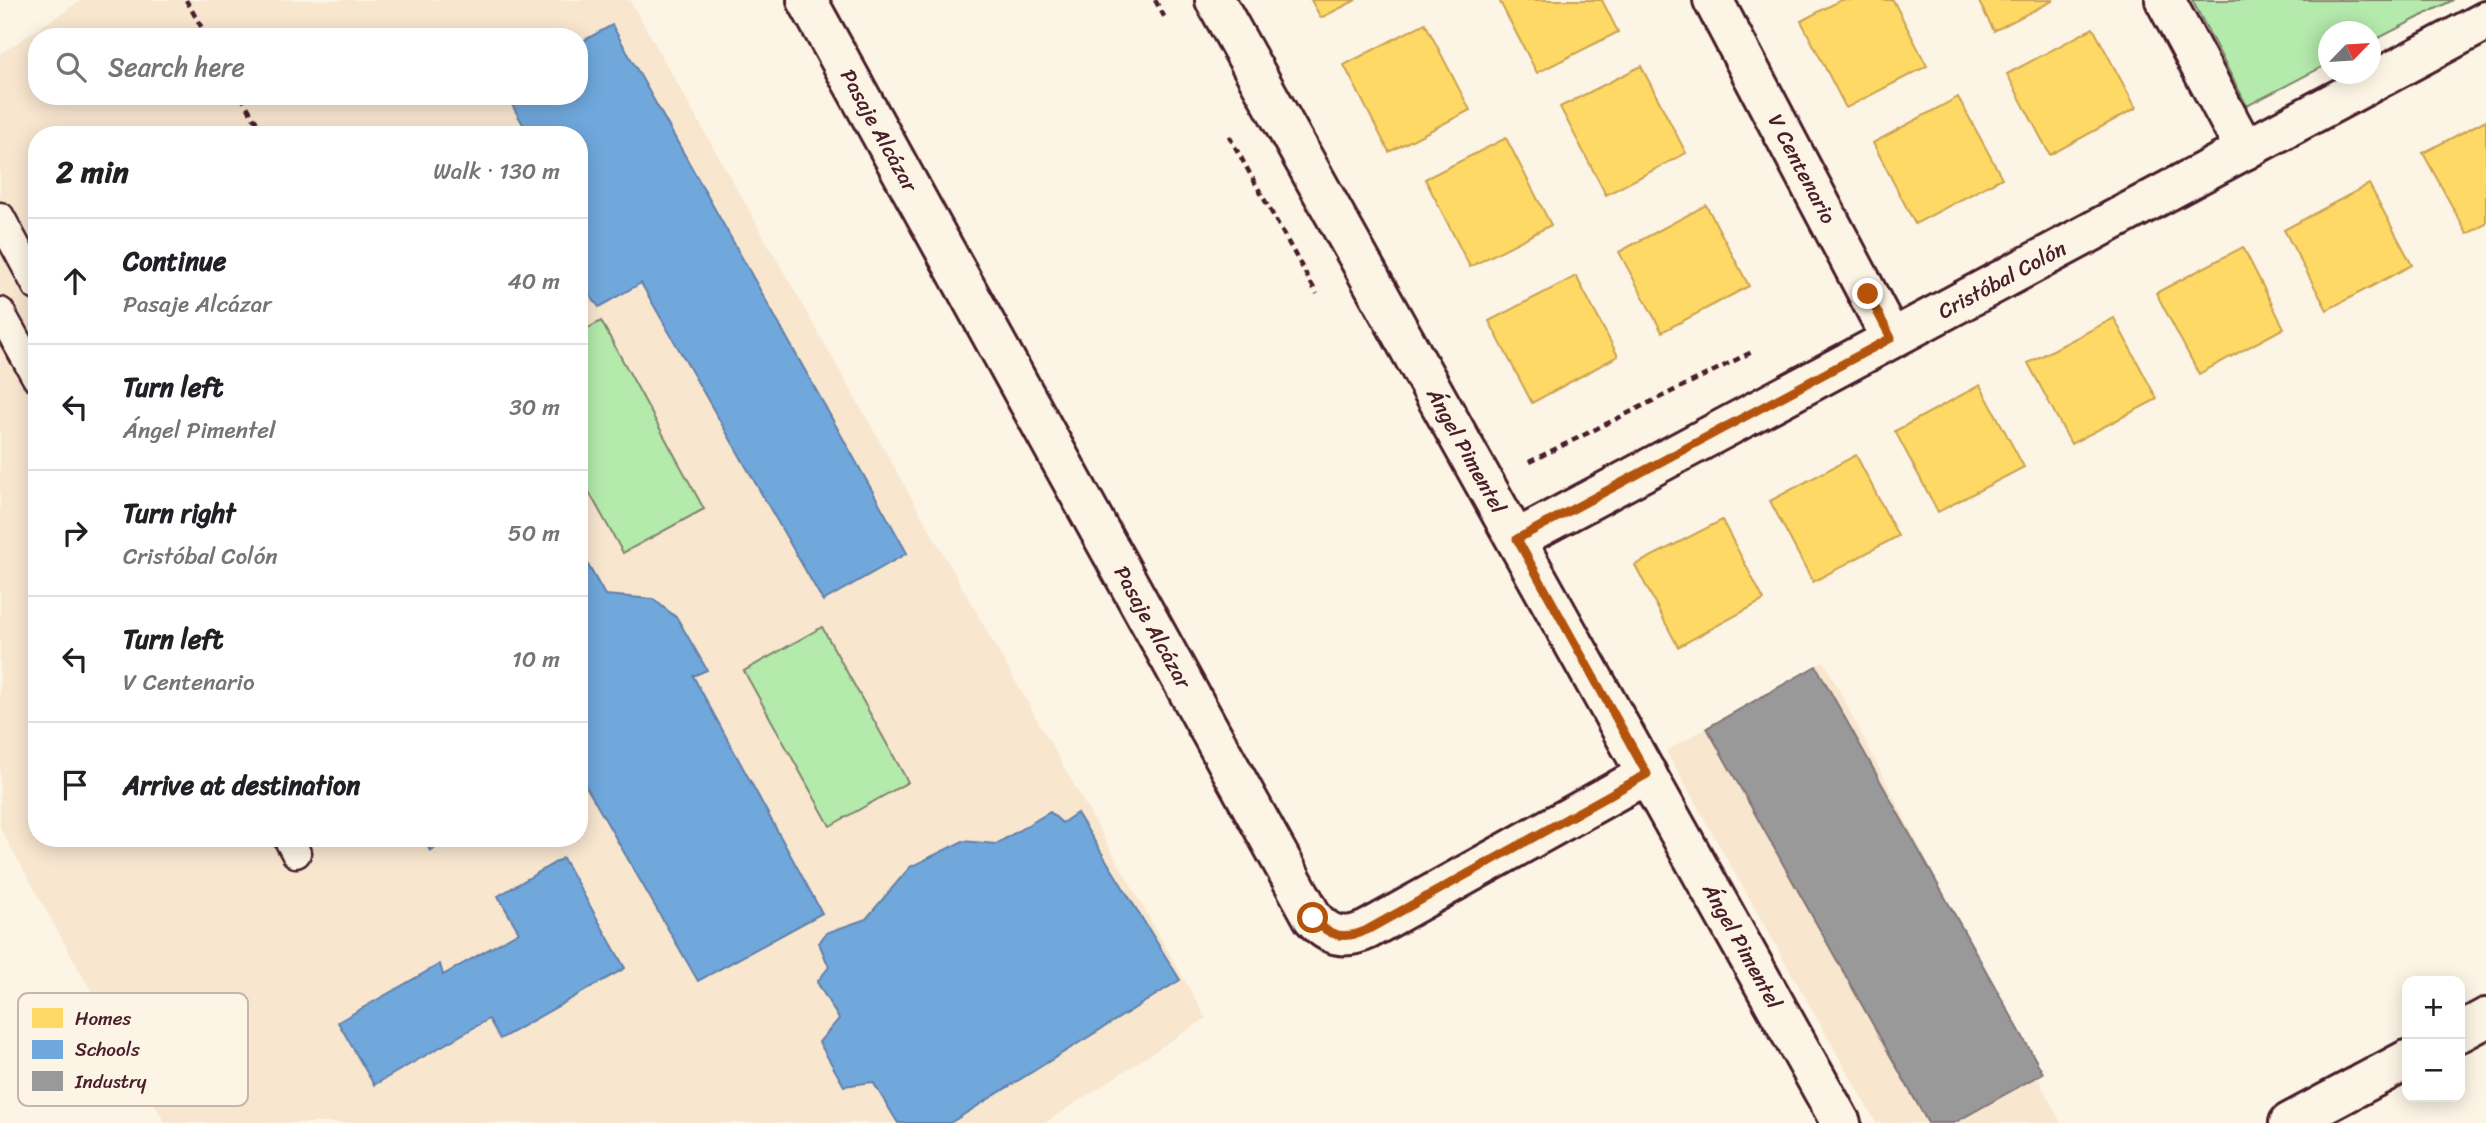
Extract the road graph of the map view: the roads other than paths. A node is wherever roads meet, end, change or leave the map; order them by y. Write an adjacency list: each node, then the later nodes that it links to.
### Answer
1 (807, 0): 13 (street, Pasaje Alcázar)
2 (1215, 0): 12 (street, Ángel Pimentel)
3 (1713, 0): 10 (street, V Centenario)
4 (2165, 0): 6 (street)
5 (2486, 21): 6 (street, Cristóbal Colón)
6 (2245, 150): 10 (street, Cristóbal Colón)
7 (0, 217): 8 (lane)
8 (28, 269)
9 (0, 312): 11 (lane)
10 (1891, 338): 12 (street, Cristóbal Colón)
11 (28, 362)
12 (1517, 539): 13 (street, Ángel Pimentel)
13 (1647, 774): 17 (street, Ángel Pimentel)
14 (2486, 1018): 15 (street)
15 (2465, 1029)
16 (2402, 1063): 18 (street)
17 (1841, 1123)
18 (2289, 1123)

